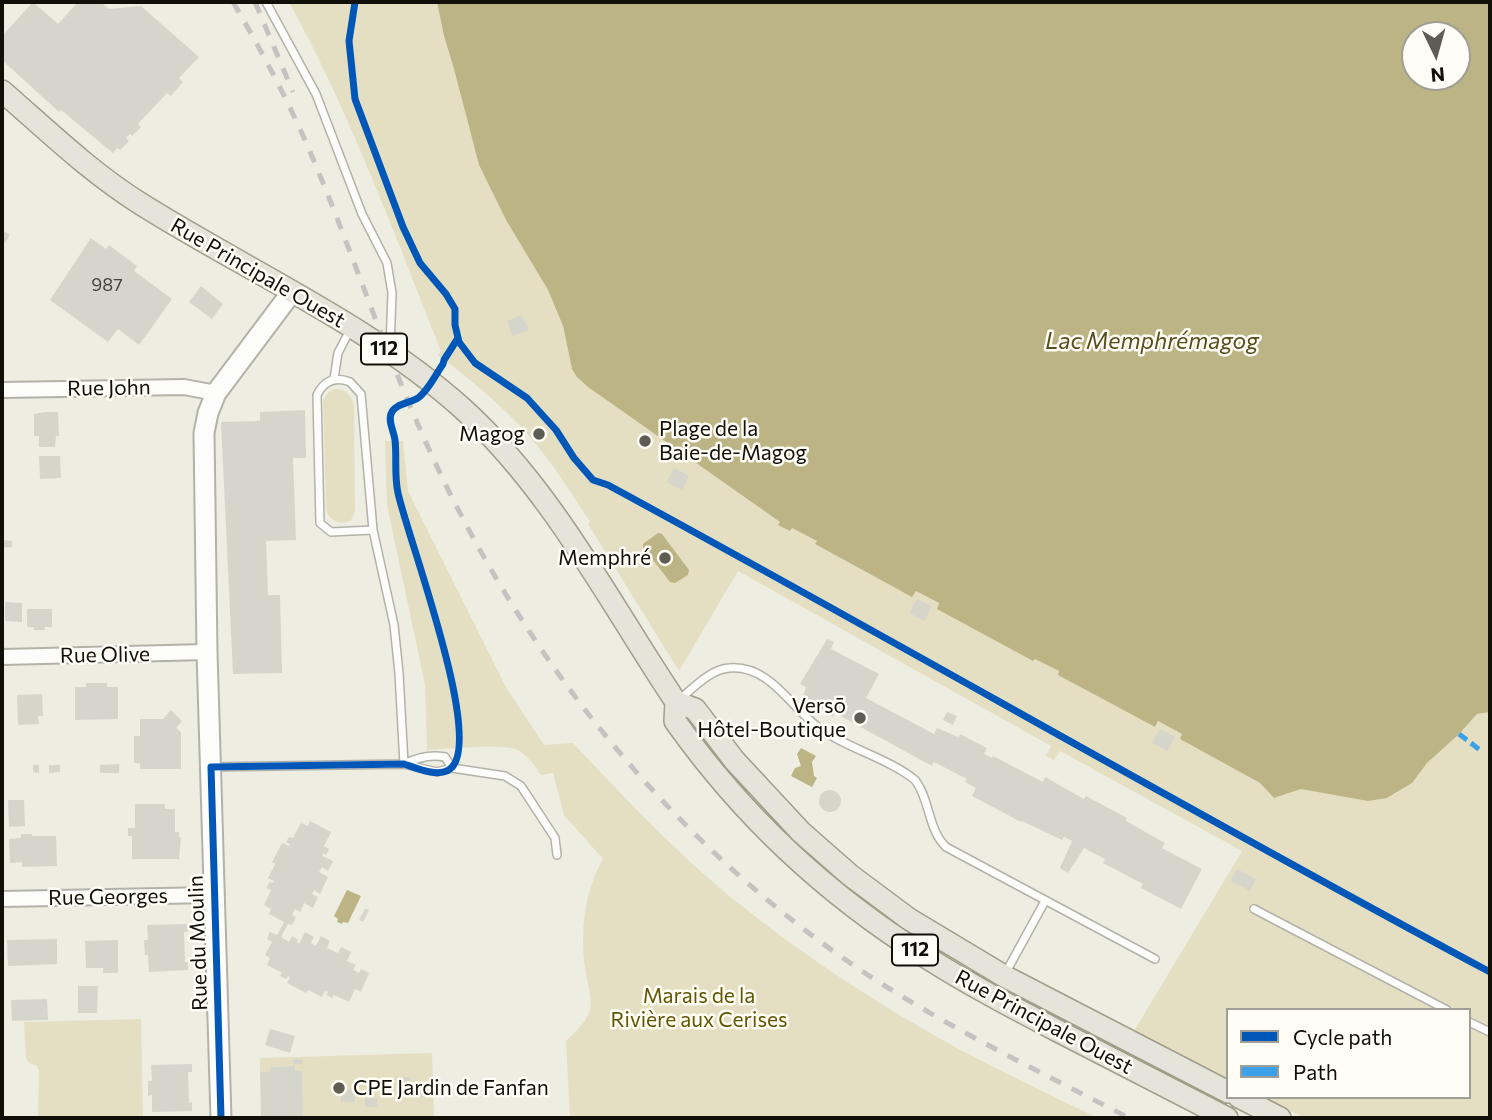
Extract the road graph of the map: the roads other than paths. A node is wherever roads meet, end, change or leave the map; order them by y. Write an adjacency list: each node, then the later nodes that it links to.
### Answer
1 (266, 2): 5 (lane)
2 (2, 91): 3 (main road, Rue Principale Ouest / 112)
3 (291, 293): 4 (main road, Rue Principale Ouest / 112); 8 (street, Rue du Moulin)
4 (352, 327): 5 (main road, Rue Principale Ouest / 112); 6 (lane)
5 (390, 352): 12 (main road, Rue Principale Ouest / 112)
6 (334, 379): 9 (lane); 9 (lane)
7 (2, 390): 8 (street, Rue John)
8 (216, 393): 10 (street, Rue du Moulin)
9 (373, 530): 13 (lane)
10 (207, 652): 11 (street, Rue Olive); 14 (street, Rue du Moulin)
11 (2, 657)
12 (676, 702): 19 (lane); 22 (main road, Rue Principale Ouest / 112); 23 (main road, Rue Principale Ouest / 112)
13 (404, 764): 14 (lane); 15 (lane); 15 (lane)
14 (211, 767): 17 (street, Rue du Moulin)
15 (452, 768): 16 (lane)
16 (557, 855)
17 (214, 895): 18 (street, Rue Georges); 29 (street, Rue du Moulin)
18 (2, 899)
19 (1045, 901): 21 (lane); 22 (lane)
20 (1254, 909): 24 (lane)
21 (1155, 959)
22 (1004, 976): 23 (lane); 27 (main road, Rue Principale Ouest / 112)
23 (993, 997): 30 (main road, Rue Principale Ouest / 112)
24 (1443, 1008)
25 (1471, 1022): 26 (lane)
26 (1490, 1032)
27 (1226, 1091)
28 (1243, 1099): 31 (main road)
29 (221, 1118)
30 (1227, 1118)
31 (1280, 1118)

